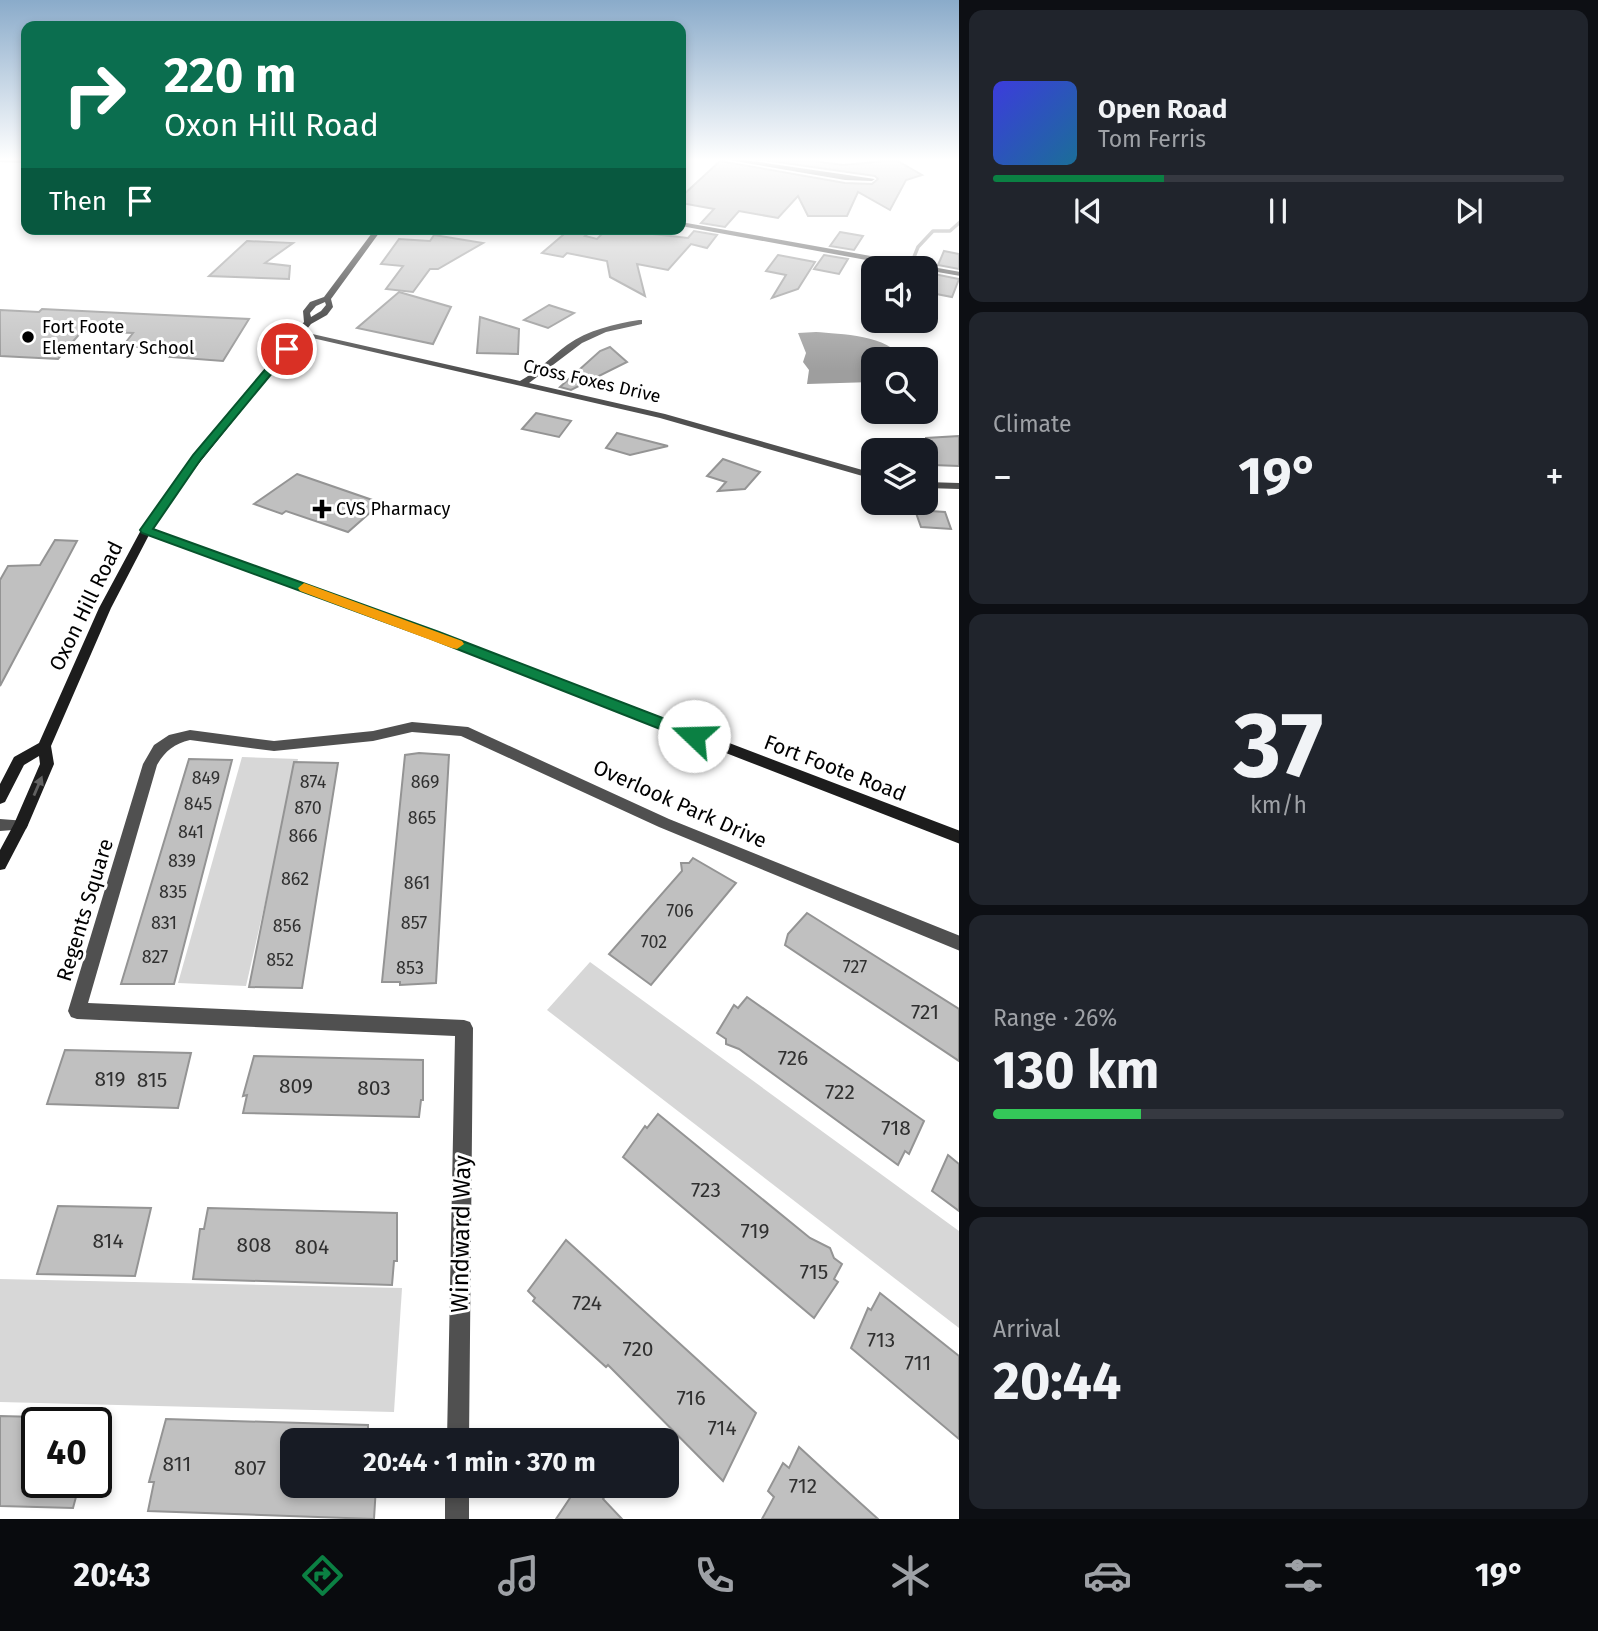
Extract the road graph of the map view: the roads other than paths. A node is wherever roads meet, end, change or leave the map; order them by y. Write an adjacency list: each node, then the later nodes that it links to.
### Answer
1 (709, 229): 3 (street)
2 (375, 235): 6 (main road, Oxon Hill Road)
3 (861, 256)
4 (938, 270): 5 (street)
5 (959, 274)
6 (327, 299): 7 (main road, Oxon Hill Road); 7 (main road, Oxon Hill Road)
7 (309, 322): 9 (main road, Oxon Hill Road)
8 (639, 322): 10 (street)
9 (299, 334): 10 (street, Cross Foxes Drive); 14 (main road, Oxon Hill Road)
10 (523, 383): 11 (street, Cross Foxes Drive)
11 (861, 472)
12 (938, 485): 13 (street)
13 (959, 486)
14 (146, 530): 16 (main road, Oxon Hill Road); 20 (main road, Fort Foote Road)
15 (380, 734): 22 (street, Overlook Park Drive); 23 (street, Regents Square)
16 (44, 746): 17 (main road); 19 (main road, Oxon Hill Road, one-way to 16)
17 (0, 798)
18 (0, 825): 19 (street)
19 (21, 825): 21 (main road, Oxon Hill Road)
20 (959, 838)
21 (0, 864)
22 (959, 944)
23 (464, 1028): 24 (street, Windward Way)
24 (458, 1428)
25 (457, 1498): 26 (street)
26 (457, 1519)

